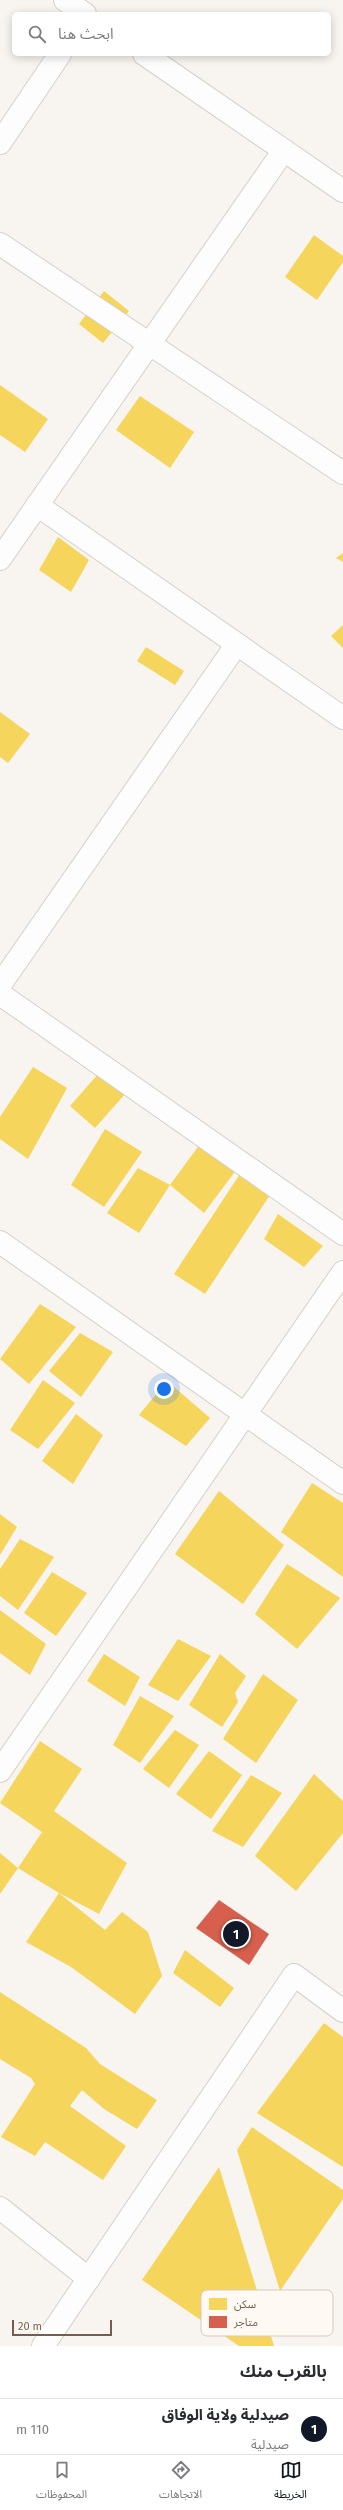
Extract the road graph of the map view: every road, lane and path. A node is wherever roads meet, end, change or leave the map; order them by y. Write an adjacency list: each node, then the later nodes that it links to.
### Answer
1 (65, 0): 2 (street)
2 (83, 12)
3 (59, 56): 5 (street)
4 (147, 56): 6 (street)
5 (0, 143)
6 (284, 150): 7 (street); 9 (street)
7 (343, 191)
8 (0, 244): 9 (street)
9 (148, 344): 10 (street); 11 (street)
10 (343, 473)
11 (37, 505): 12 (street); 13 (street)
12 (0, 559)
13 (237, 644): 14 (street); 15 (street)
14 (343, 718)
15 (0, 985)
16 (0, 994): 17 (street)
17 (343, 1234)
18 (0, 1242): 20 (street)
19 (343, 1272): 20 (street)
20 (246, 1415): 21 (street); 22 (street)
21 (343, 1483)
22 (0, 1771)
23 (343, 2011): 25 (street)
24 (0, 2208): 25 (street)
25 (89, 2279): 26 (street)
26 (43, 2346)

